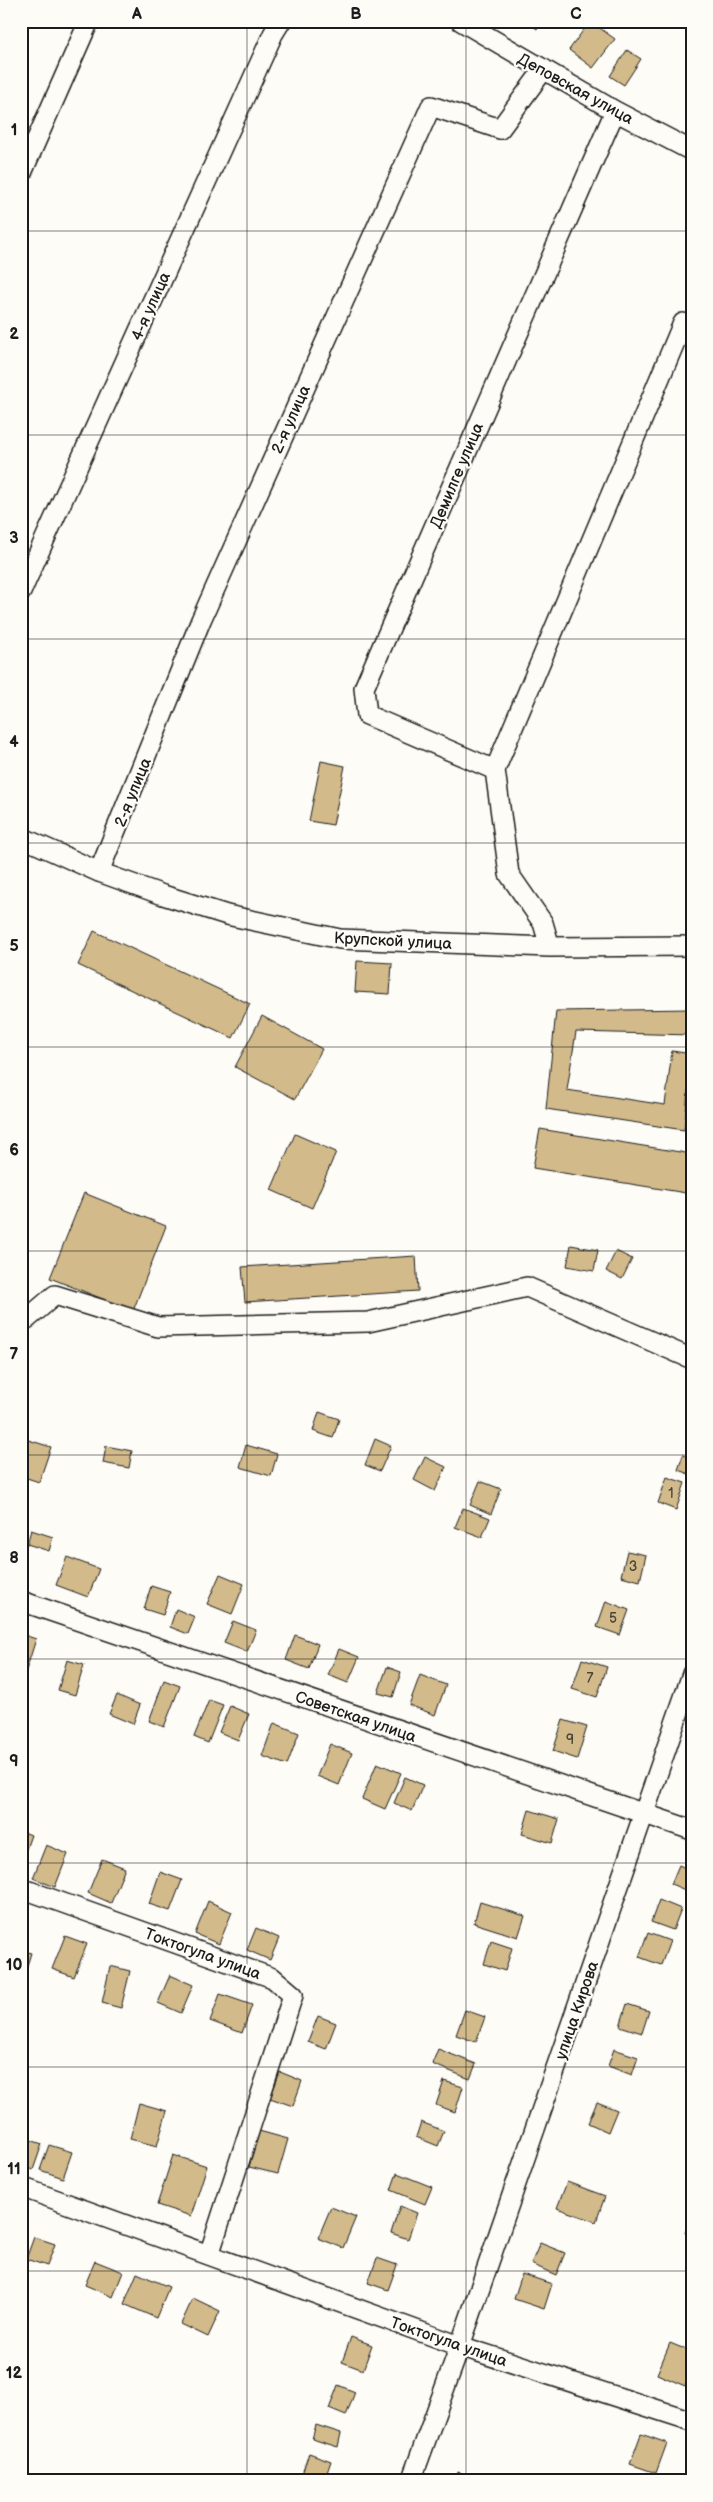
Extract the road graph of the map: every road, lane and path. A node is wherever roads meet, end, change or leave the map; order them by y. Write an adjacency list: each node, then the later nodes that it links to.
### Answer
1 (89, 21): 7 (street)
2 (281, 21): 9 (street, 4-я улица)
3 (461, 21): 4 (street, Деповская улица)
4 (544, 69): 5 (street, Деповская улица); 12 (street, 2-я улица)
5 (615, 111): 6 (street, Деповская улица); 10 (street, Демилге улица)
6 (692, 151)
7 (21, 175)
8 (683, 323): 10 (street)
9 (21, 592)
10 (494, 770): 14 (street)
11 (21, 837): 12 (street, Крупской улица)
12 (99, 872): 14 (street, Крупской улица)
13 (692, 946): 14 (street, Крупской улица)
14 (550, 948)
15 (21, 1317): 16 (street)
16 (692, 1359)
17 (21, 1601): 19 (street, Советская улица)
18 (692, 1674): 19 (street, улица Кирова)
19 (644, 1814): 20 (street, Советская улица); 24 (street, улица Кирова)
20 (692, 1830)
21 (21, 1888): 23 (street, Токтогула улица)
22 (21, 2187): 23 (street, Токтогула улица)
23 (209, 2255): 24 (street, Токтогула улица)
24 (460, 2346): 25 (street, Токтогула улица); 26 (street, улица Кирова)
25 (692, 2421)
26 (411, 2481)

